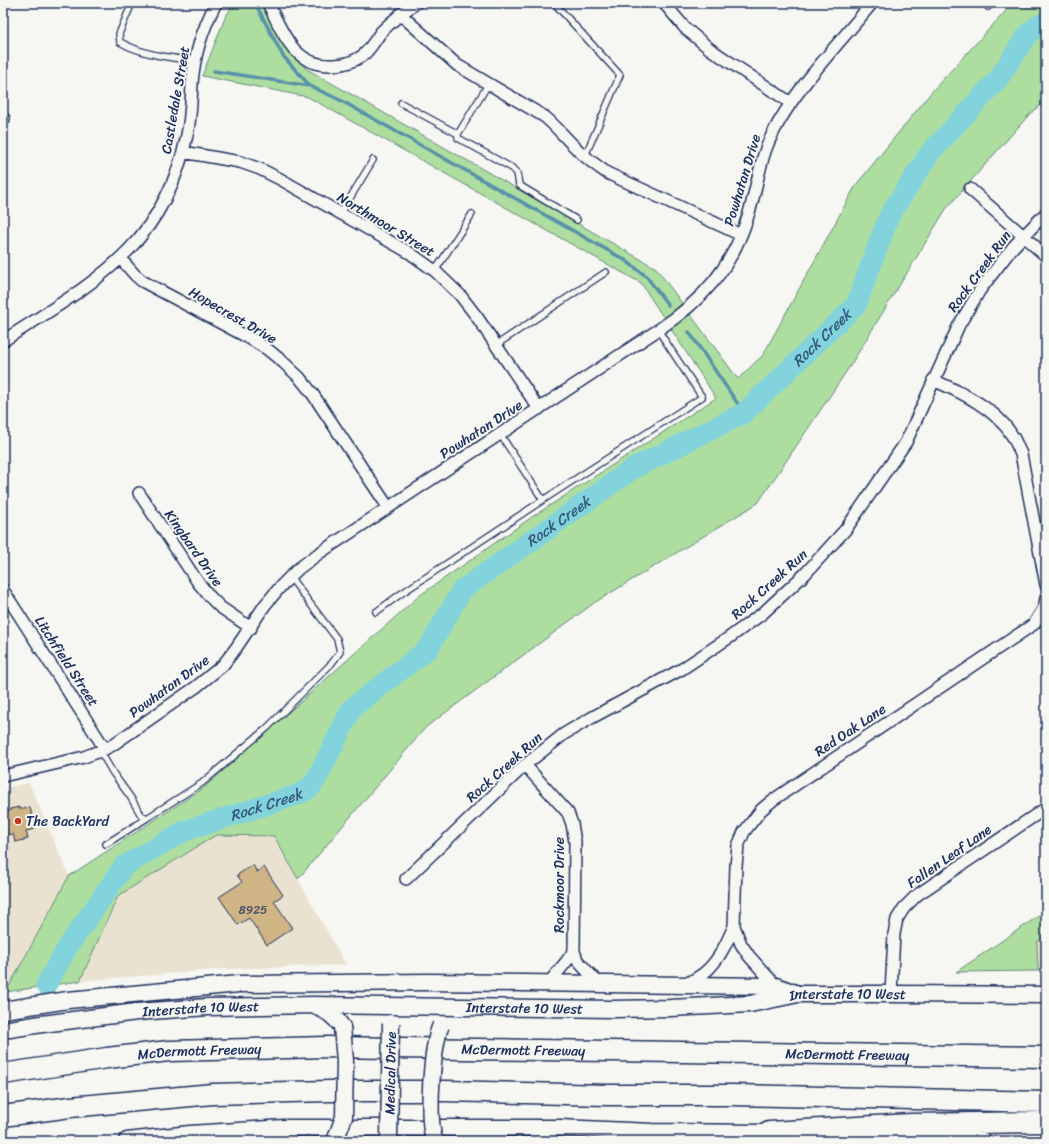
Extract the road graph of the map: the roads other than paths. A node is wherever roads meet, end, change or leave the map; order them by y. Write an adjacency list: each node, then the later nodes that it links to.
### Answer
1 (132, 3): 11 (lane)
2 (216, 3): 11 (street, Castledale Street)
3 (268, 3): 10 (street)
4 (416, 3): 10 (street)
5 (554, 3): 17 (lane)
6 (664, 3): 14 (street)
7 (872, 3): 14 (street, Powhatan Drive)
8 (983, 3): 9 (lane)
9 (992, 3)
10 (400, 14): 12 (street)
11 (195, 60): 16 (street, Castledale Street)
12 (489, 83): 15 (lane); 17 (street)
13 (401, 103): 15 (lane)
14 (791, 103): 24 (street, Powhatan Drive)
15 (458, 134): 23 (lane)
16 (183, 152): 20 (street, Northmoor Street); 27 (street, Castledale Street)
17 (585, 156): 24 (street)
18 (373, 160): 20 (lane)
19 (970, 189): 25 (street)
20 (341, 213): 28 (street, Northmoor Street)
21 (1046, 213): 25 (street, Rock Creek Run)
22 (472, 214): 28 (lane)
23 (578, 220)
24 (741, 235): 30 (street, Powhatan Drive)
25 (1023, 236): 26 (street); 33 (street, Rock Creek Run)
26 (1046, 256)
27 (121, 259): 31 (street, Castledale Street); 38 (street, Hopecrest Drive)
28 (435, 271): 32 (street, Northmoor Street)
29 (606, 272): 32 (lane)
30 (658, 330): 34 (street, Powhatan Drive); 37 (lane)
31 (3, 341)
32 (496, 345): 34 (street, Northmoor Street)
33 (933, 380): 40 (street); 46 (street, Rock Creek Run)
34 (539, 409): 35 (street, Powhatan Drive)
35 (500, 434): 37 (lane); 38 (street, Powhatan Drive)
36 (139, 493): 44 (street, Kingbard Drive)
37 (543, 500): 43 (lane)
38 (388, 508): 39 (street, Powhatan Drive)
39 (290, 577): 44 (street, Powhatan Drive); 49 (lane)
40 (1046, 585)
41 (3, 590): 45 (street, Litchfield Street)
42 (1046, 598): 52 (street, Red Oak Lane)
43 (376, 612)
44 (251, 628): 45 (street, Powhatan Drive)
45 (103, 750): 47 (street, Powhatan Drive); 49 (lane)
46 (525, 765): 51 (street, Rock Creek Run); 53 (street, Rockmoor Drive)
47 (3, 776)
48 (1046, 808): 59 (street, Fallen Leaf Lane)
49 (147, 818): 50 (lane)
50 (106, 844)
51 (406, 879)
52 (734, 926): 56 (street, Red Oak Lane); 57 (street, Red Oak Lane)
53 (574, 951): 54 (street, Rockmoor Drive); 55 (street, Rockmoor Drive)
54 (548, 984): 55 (main road); 64 (main road)
55 (599, 984): 56 (main road)
56 (686, 985): 57 (main road)
57 (776, 986): 58 (main road)
58 (798, 994): 59 (main road, Interstate 10 West); 63 (main road, Interstate 10 West)
59 (891, 994): 60 (main road, Interstate 10 West)
60 (1046, 995)
61 (313, 1005): 62 (main road, Interstate 10 West); 65 (main road, Interstate 10 West); 74 (main road, bridge)
62 (392, 1005): 63 (main road, Interstate 10 West); 72 (main road, Medical Drive, bridge)
63 (473, 1007): 75 (main road, bridge)
64 (3, 1010)
65 (3, 1030)
66 (1046, 1056): 67 (highway, McDermott Freeway)
67 (3, 1074)
68 (1046, 1102): 69 (highway)
69 (3, 1116)
70 (1046, 1122): 71 (highway)
71 (768, 1132): 73 (main road); 76 (main road)
72 (389, 1139)
73 (127, 1141)
74 (335, 1141)
75 (435, 1141)
76 (983, 1141)

